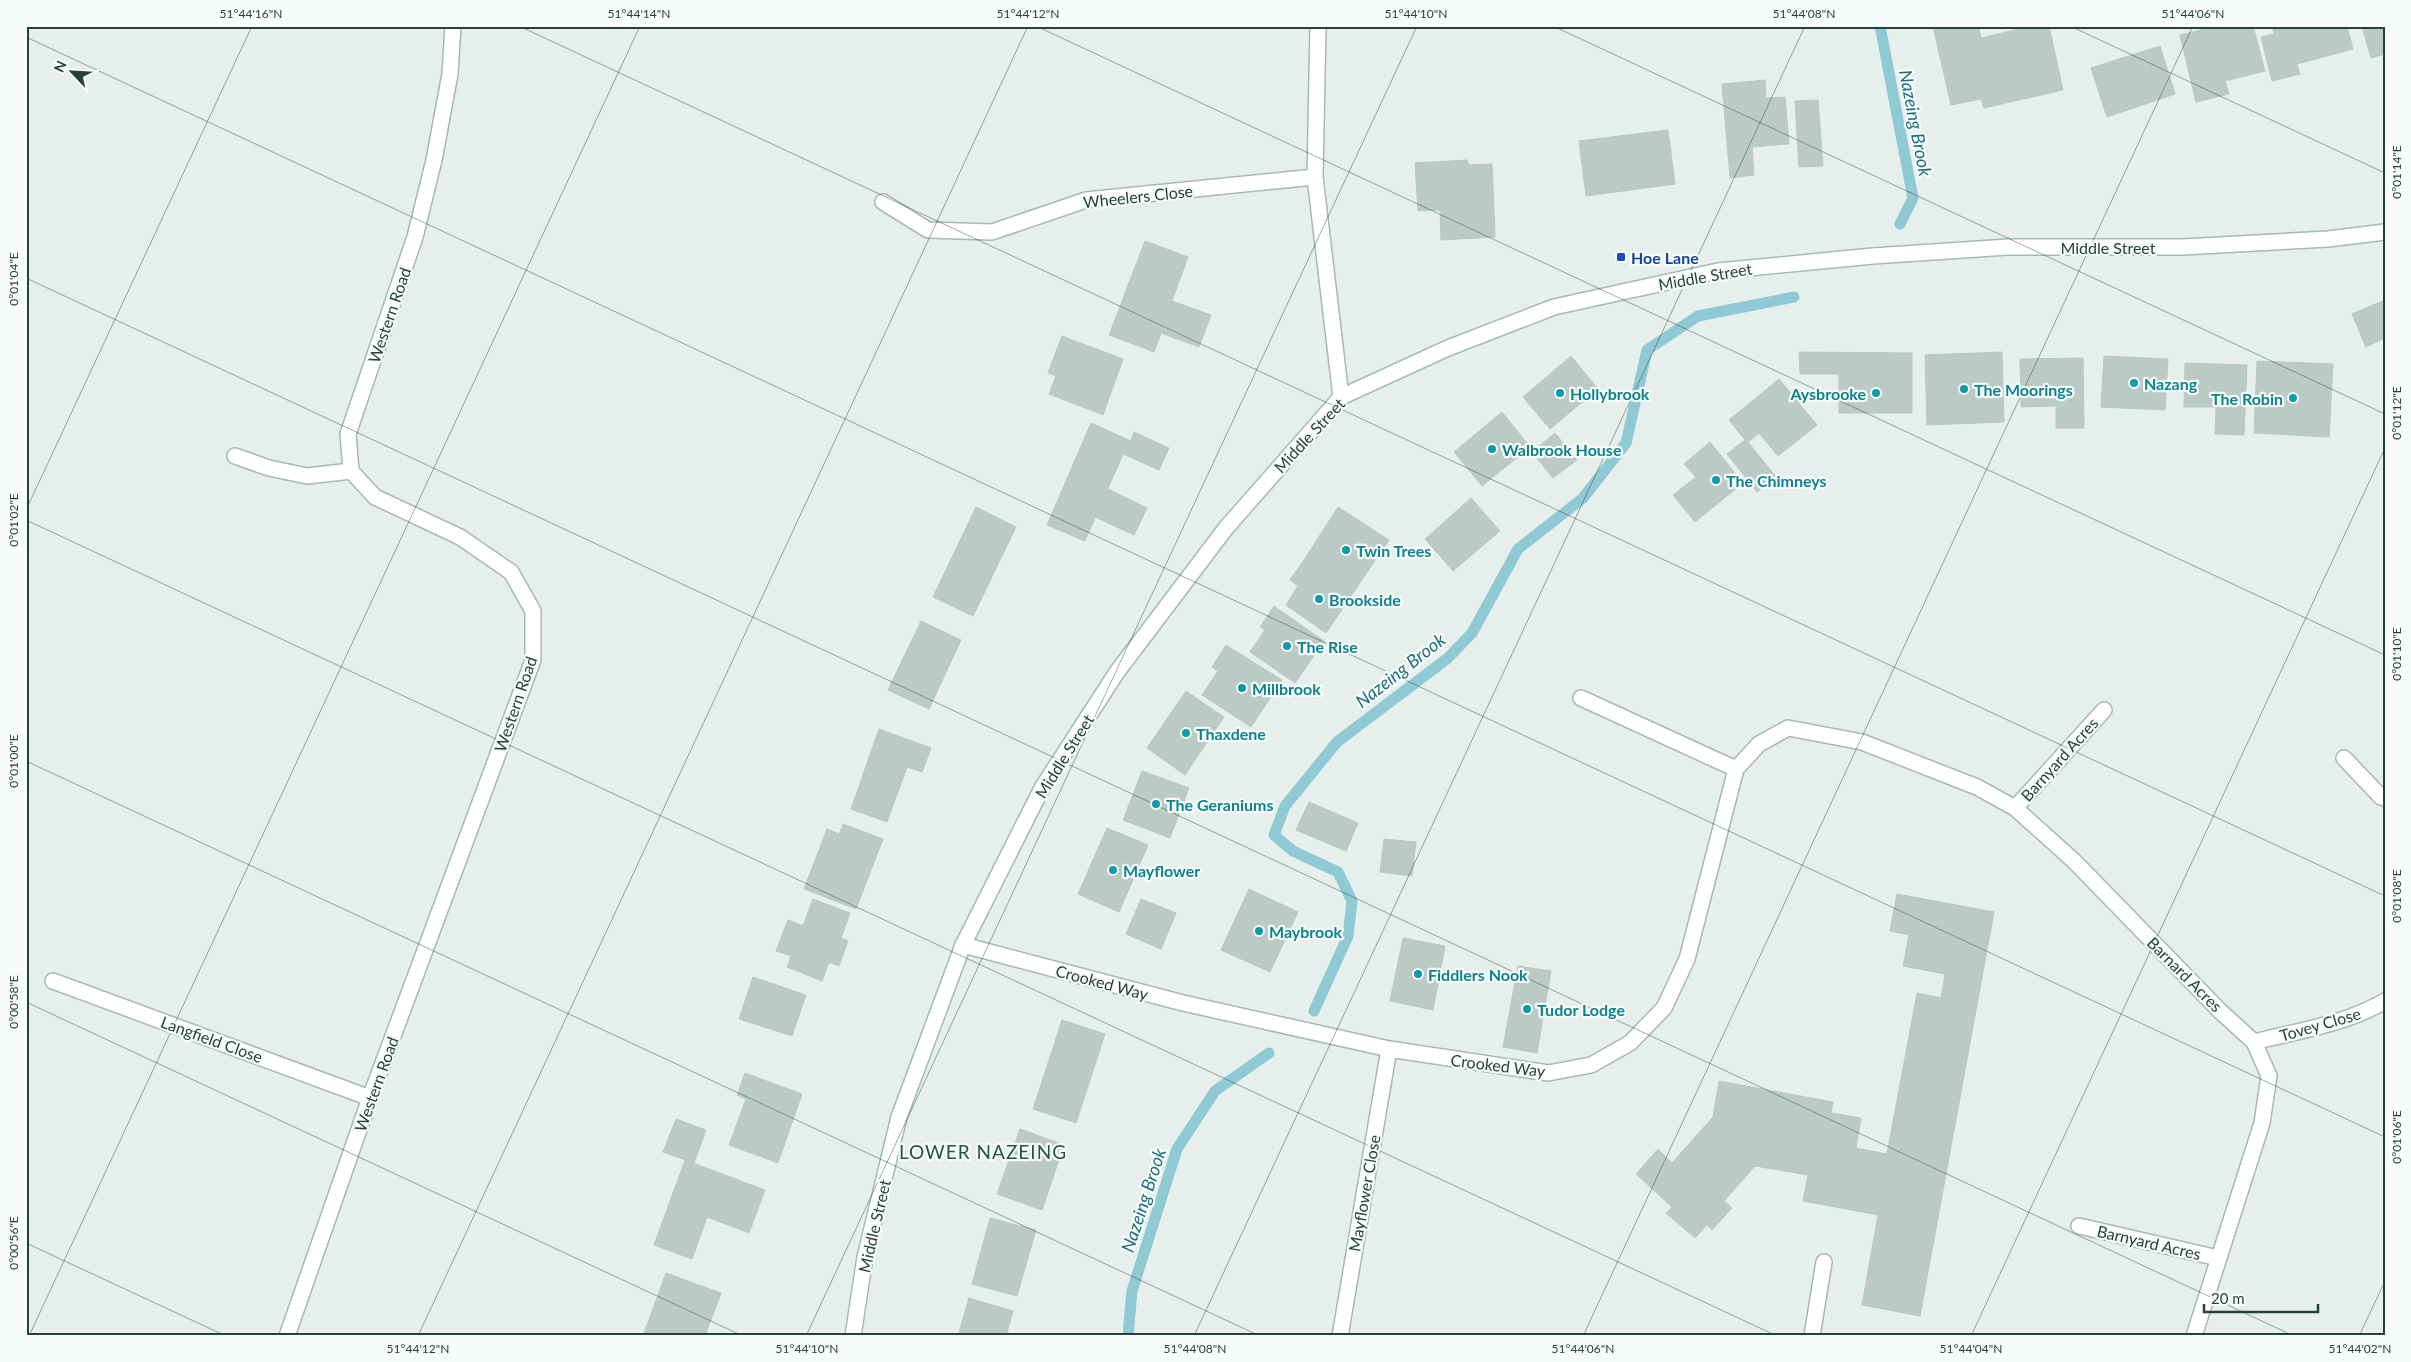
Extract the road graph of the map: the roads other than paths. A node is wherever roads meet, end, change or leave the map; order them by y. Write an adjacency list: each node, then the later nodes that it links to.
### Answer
1 (454, 26): 8 (street, Western Road)
2 (1318, 26): 3 (street)
3 (1315, 177): 4 (street, Wheelers Close); 6 (street)
4 (883, 202)
5 (2385, 232): 6 (street, Middle Street)
6 (1341, 397): 16 (street, Middle Street)
7 (235, 456): 8 (street)
8 (351, 471): 21 (street, Western Road)
9 (1581, 698): 13 (street)
10 (2104, 710): 15 (street, Barnyard Acres)
11 (1862, 742): 13 (street, Crooked Way); 15 (street, Barnard Acres)
12 (2344, 758): 14 (street)
13 (1736, 769): 20 (street, Crooked Way)
14 (2385, 798)
15 (2014, 808): 19 (street, Barnard Acres)
16 (963, 945): 20 (street, Crooked Way); 26 (street, Middle Street)
17 (53, 980): 21 (street, Langfield Close)
18 (2385, 1001): 19 (street, Tovey Close)
19 (2254, 1042): 23 (street, Barnard Acres)
20 (1389, 1049): 27 (street, Mayflower Close)
21 (370, 1098): 25 (street, Western Road)
22 (2080, 1226): 23 (street, Barnyard Acres)
23 (2218, 1258): 29 (street, Barnard Acres)
24 (1824, 1262): 28 (street)
25 (287, 1336)
26 (853, 1336)
27 (1340, 1336)
28 (1812, 1336)
29 (2194, 1336)

